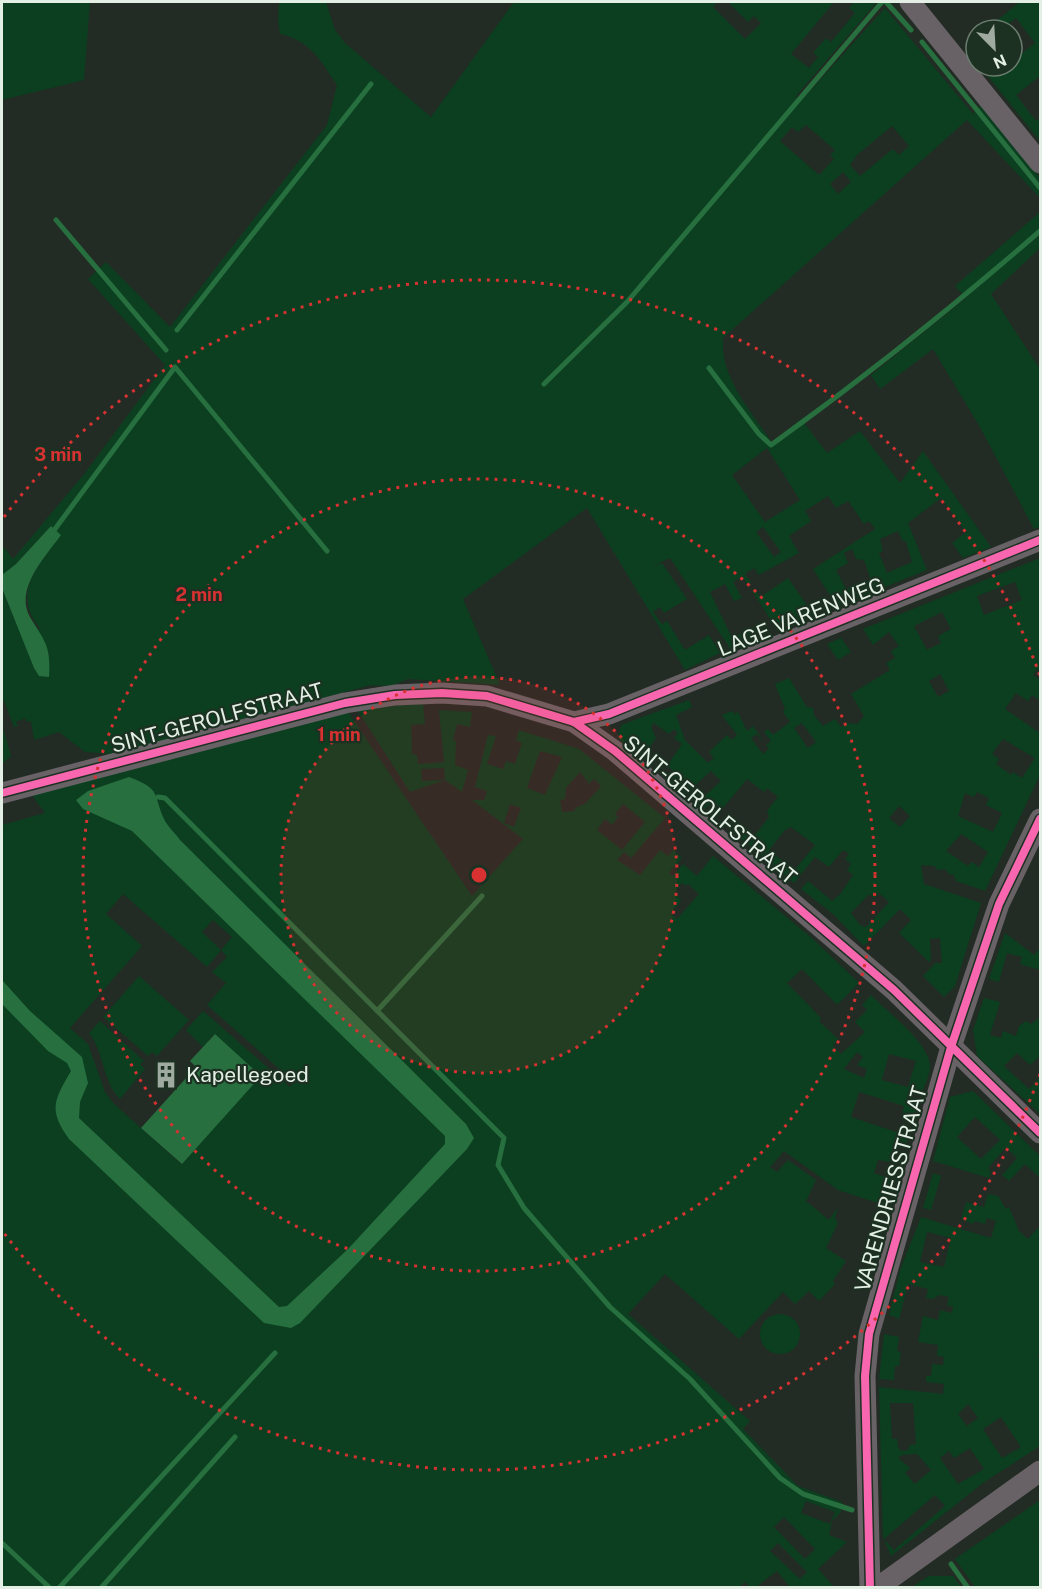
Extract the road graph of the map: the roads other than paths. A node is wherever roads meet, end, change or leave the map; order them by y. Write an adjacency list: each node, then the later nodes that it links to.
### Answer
1 (910, 2): 2 (street)
2 (1041, 163)
3 (1041, 540): 4 (street, LAGE VARENWEG)
4 (573, 722): 5 (street, SINT-GEROLFSTRAAT); 7 (street, SINT-GEROLFSTRAAT)
5 (2, 793)
6 (1041, 819): 7 (street, VARENDRIESSTRAAT)
7 (951, 1047): 8 (street, SINT-GEROLFSTRAAT); 10 (street, VARENDRIESSTRAAT)
8 (1041, 1133)
9 (1041, 1471): 11 (street)
10 (870, 1587)
11 (877, 1587)

